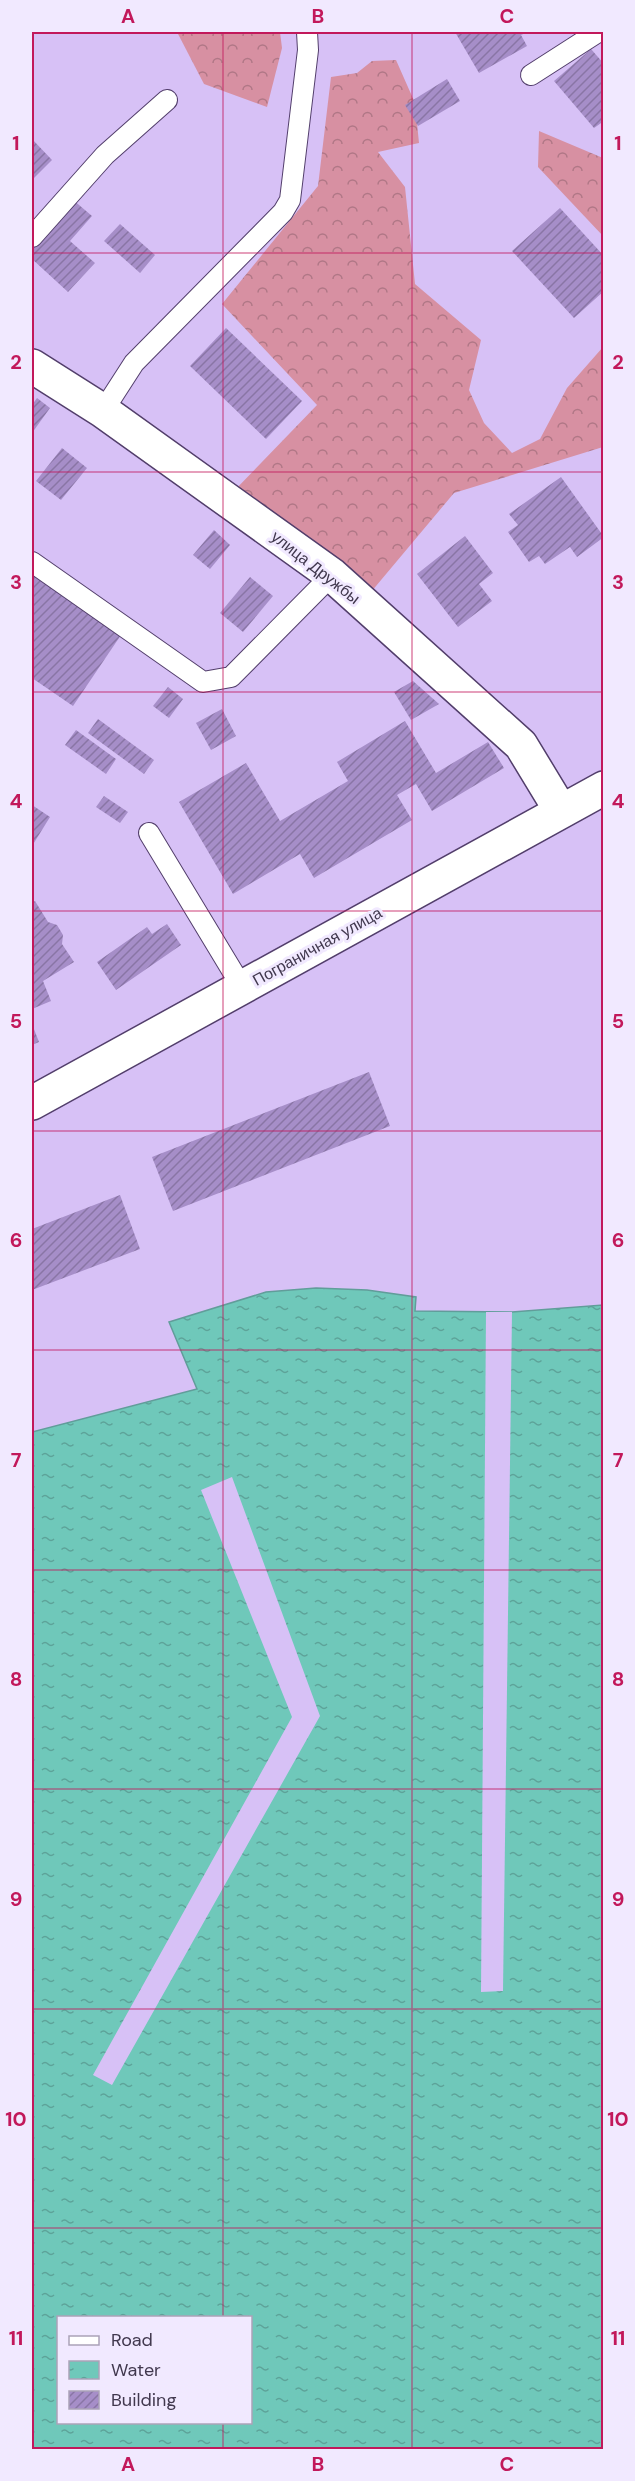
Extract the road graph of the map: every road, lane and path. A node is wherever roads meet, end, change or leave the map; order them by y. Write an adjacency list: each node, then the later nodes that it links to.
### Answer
1 (307, 32): 7 (lane)
2 (598, 32): 3 (lane)
3 (531, 75)
4 (167, 100): 5 (lane)
5 (32, 237)
6 (32, 366): 7 (street, улица Дружбы)
7 (103, 411): 9 (street, улица Дружбы)
8 (32, 562): 9 (lane)
9 (332, 575): 11 (street, улица Дружбы)
10 (603, 788): 11 (street, Пограничная улица)
11 (561, 811): 13 (street, Пограничная улица)
12 (149, 833): 13 (lane)
13 (242, 987): 14 (street, Пограничная улица)
14 (32, 1104)

